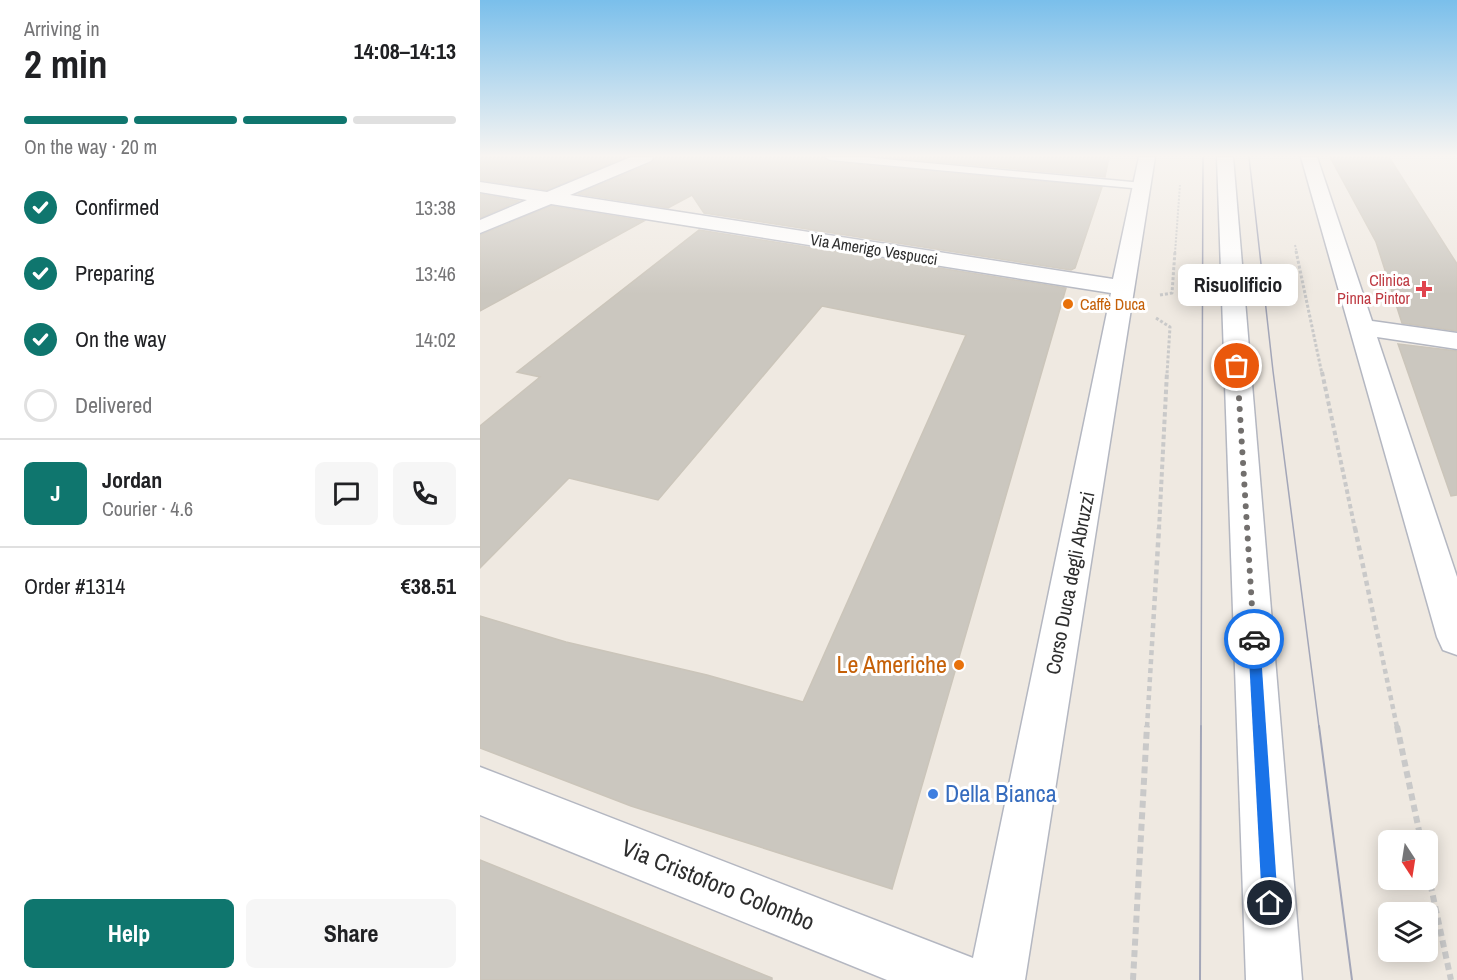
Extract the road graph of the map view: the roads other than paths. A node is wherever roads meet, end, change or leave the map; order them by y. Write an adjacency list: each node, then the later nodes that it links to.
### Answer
1 (537, 203): 6 (street)
2 (576, 203): 7 (street, Via Amerigo Vespucci)
3 (1144, 203): 7 (street, Corso Duca degli Abruzzi)
4 (1228, 203): 14 (street)
5 (1323, 203): 8 (street)
6 (480, 227)
7 (1142, 299): 13 (street, Corso Duca degli Abruzzi)
8 (1362, 327): 9 (street); 10 (street)
9 (1457, 341)
10 (1457, 637)
11 (480, 791): 12 (street, Via Cristoforo Colombo)
12 (957, 980)
13 (997, 980)
14 (1274, 980)

